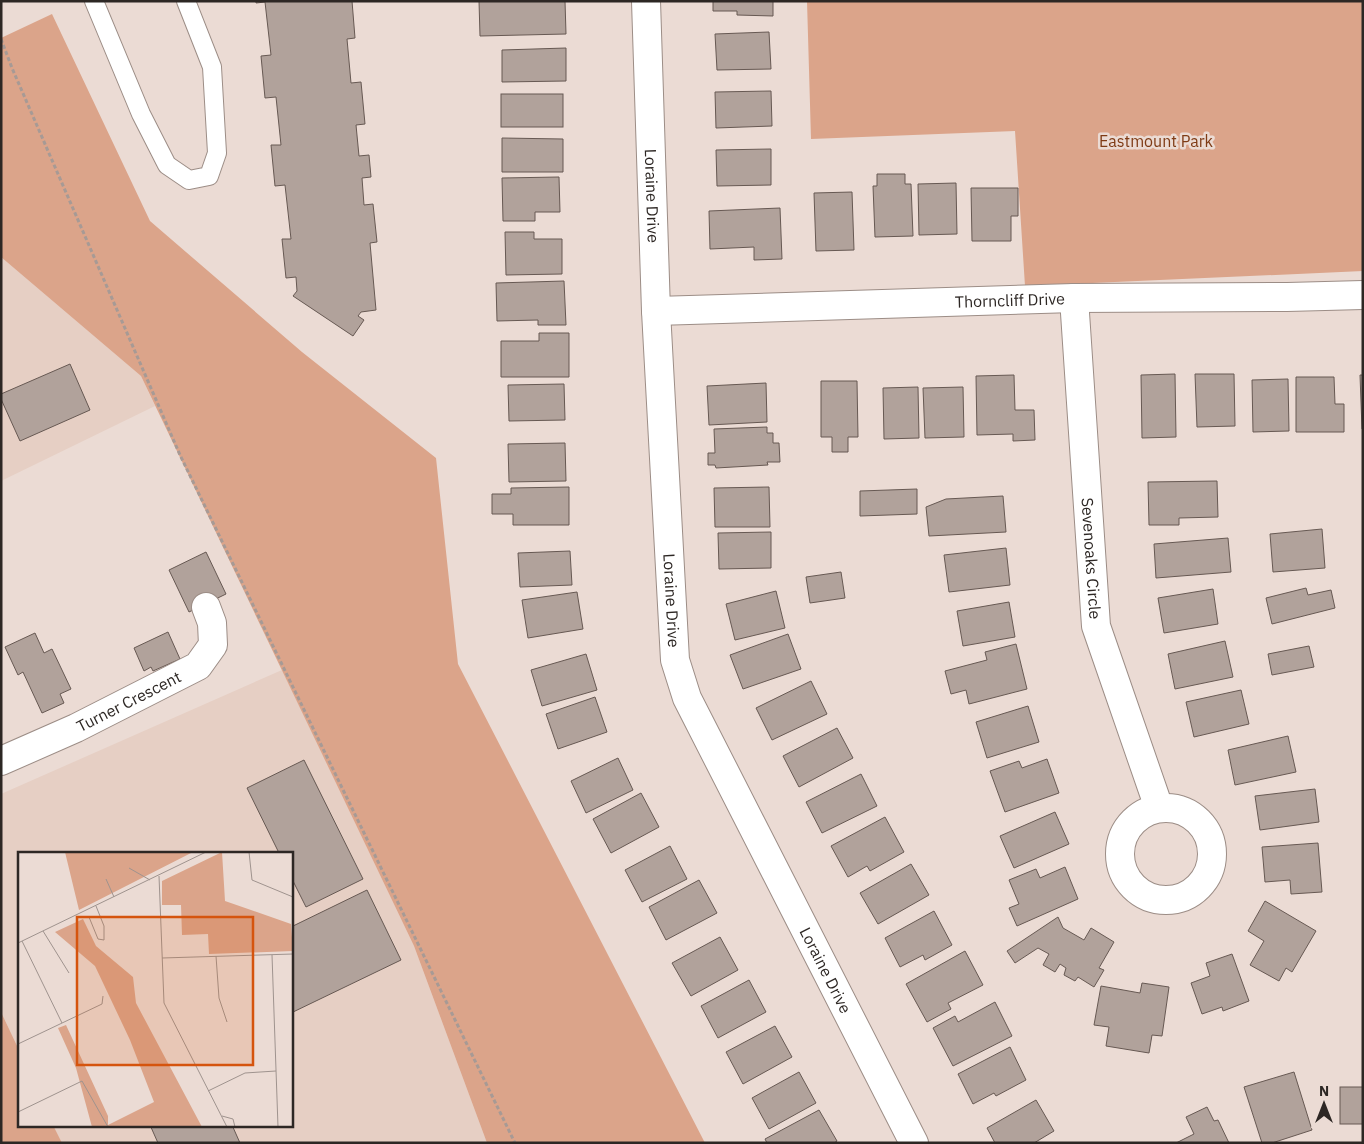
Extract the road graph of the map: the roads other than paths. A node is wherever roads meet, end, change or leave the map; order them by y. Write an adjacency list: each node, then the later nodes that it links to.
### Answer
1 (94, 1): 2 (lane)
2 (186, 1)
3 (646, 1): 6 (street, Loraine Drive)
4 (1363, 295): 5 (street, Thorncliff Drive)
5 (1074, 298): 6 (street, Thorncliff Drive); 9 (street, Sevenoaks Circle)
6 (656, 311): 10 (street, Loraine Drive)
7 (206, 607): 8 (street, Turner Crescent)
8 (1, 761)
9 (1159, 808)
10 (914, 1143)

